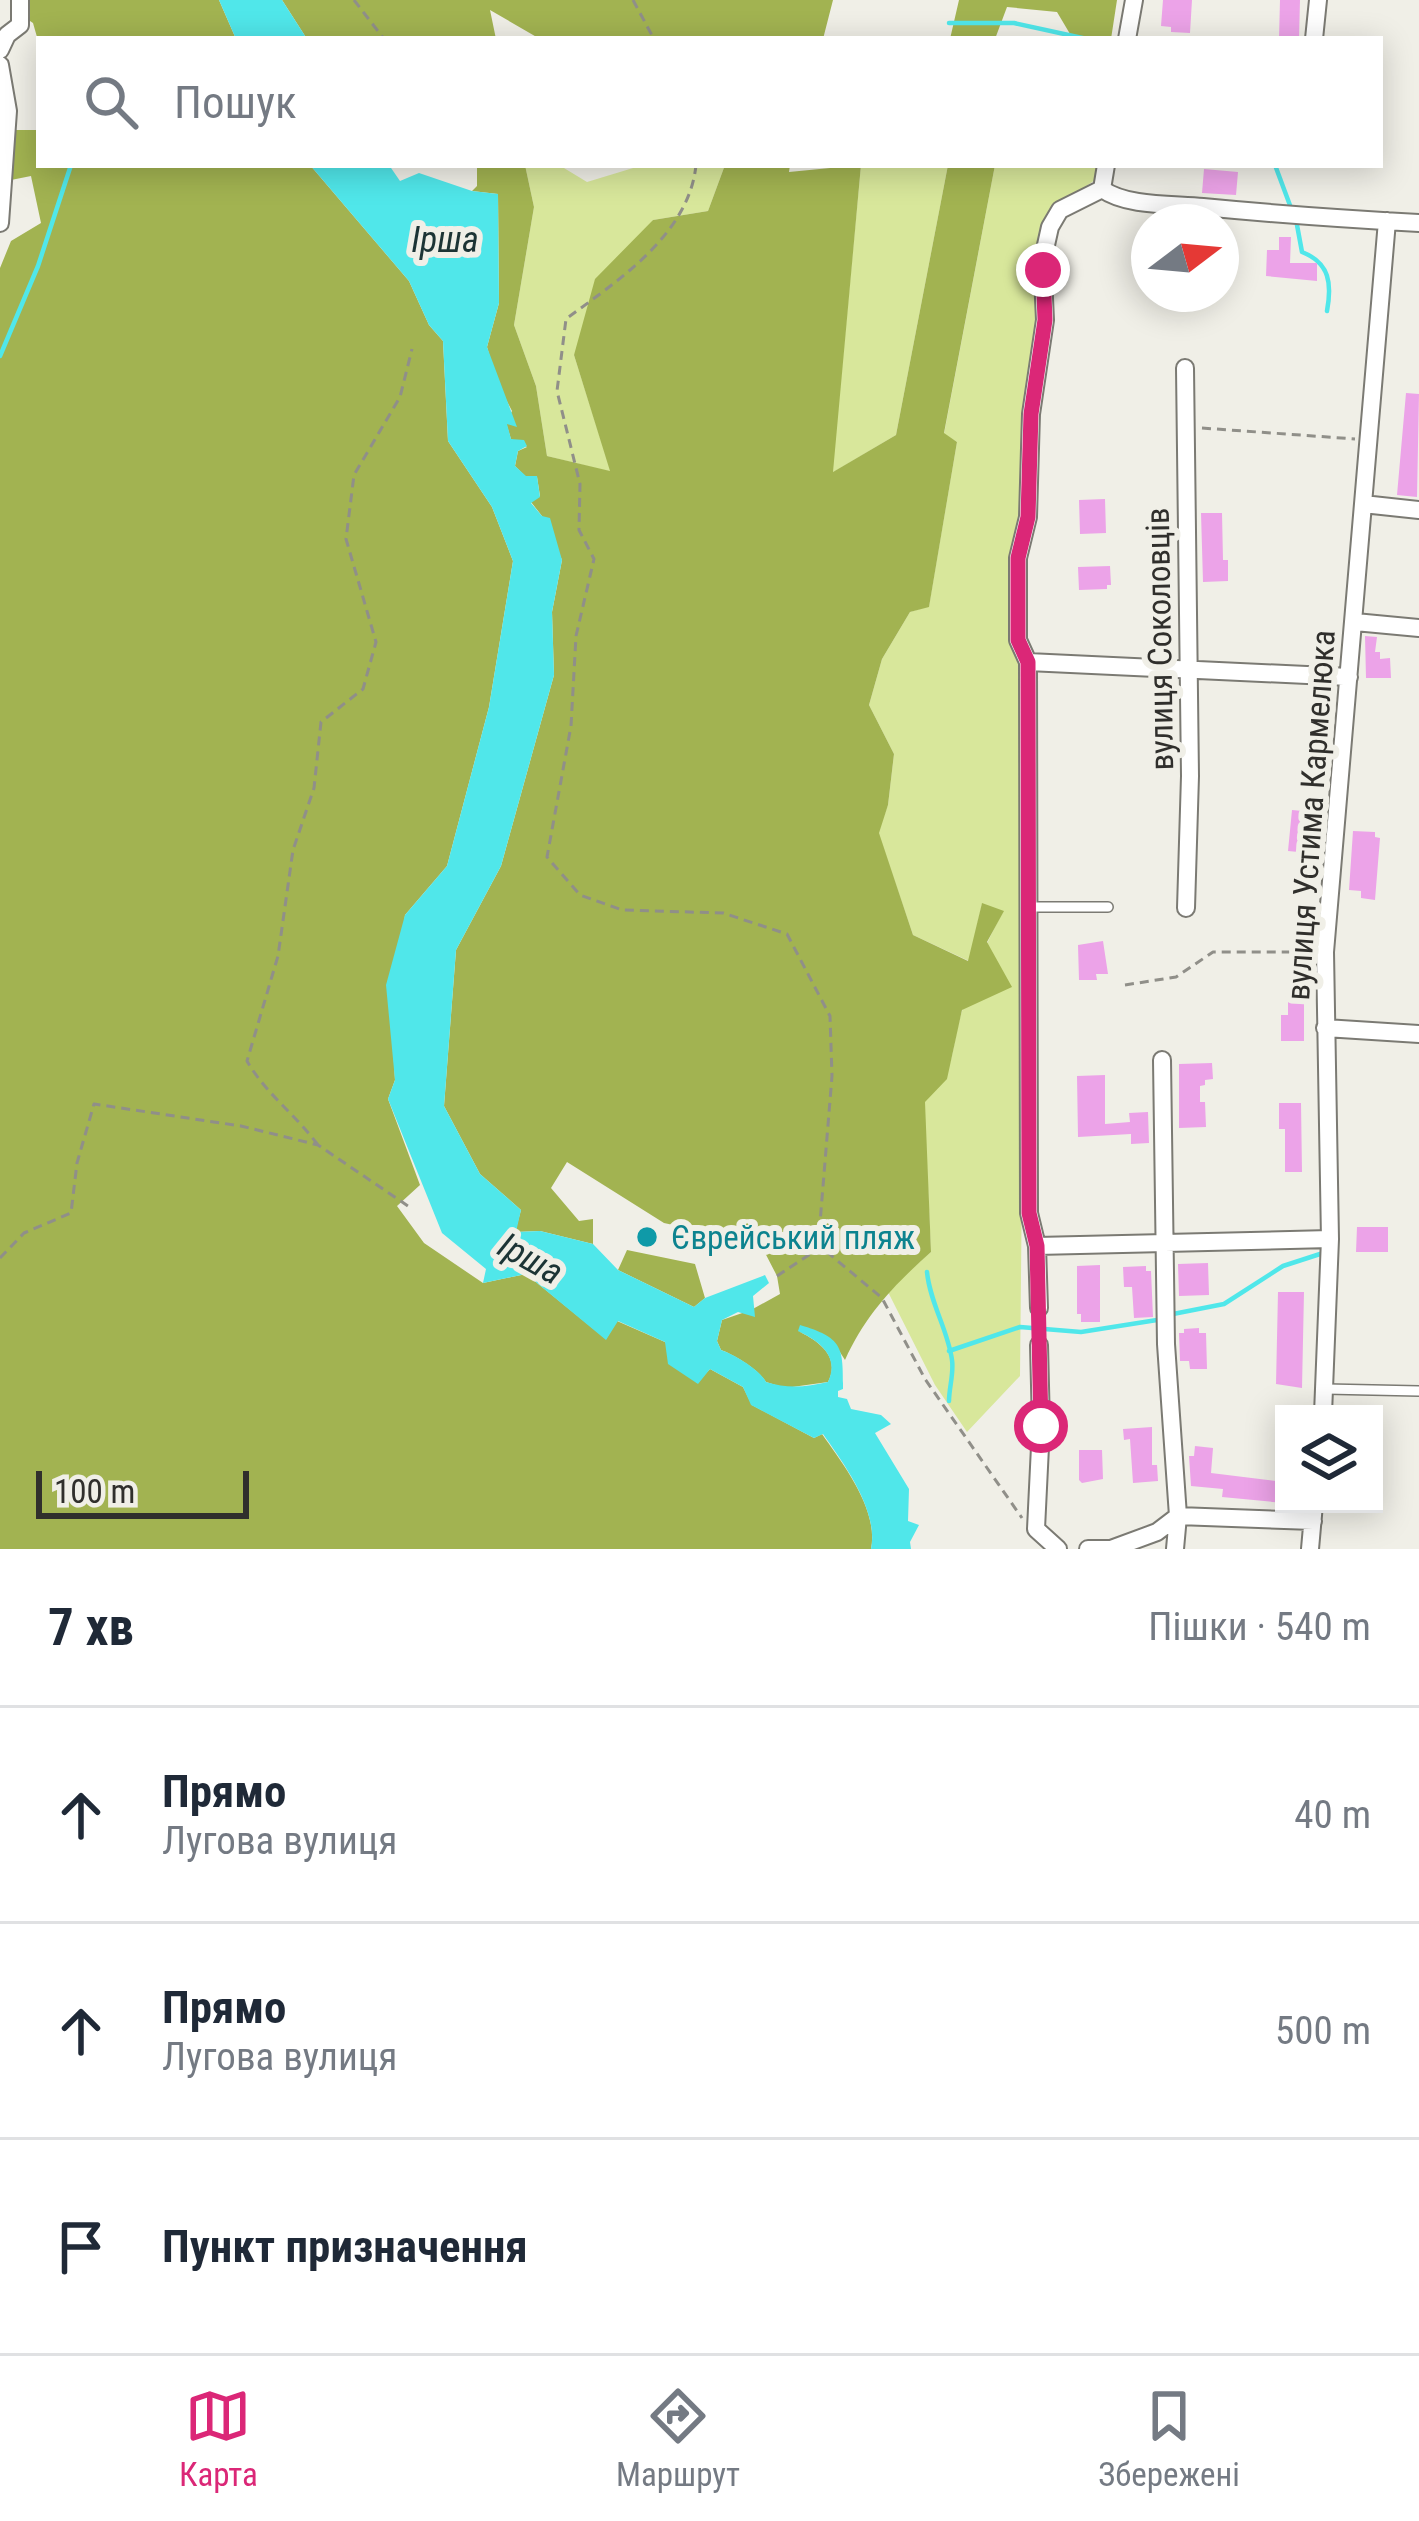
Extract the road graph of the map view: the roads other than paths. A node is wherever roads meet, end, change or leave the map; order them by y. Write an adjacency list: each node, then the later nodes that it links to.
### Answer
1 (20, 0): 6 (street)
2 (1134, 0): 4 (street)
3 (1318, 0): 5 (street)
4 (1128, 36)
5 (1314, 36)
6 (0, 50)
7 (0, 65): 11 (street)
8 (1106, 168): 9 (street)
9 (1102, 189): 10 (street); 18 (street)
10 (1387, 221): 12 (street); 14 (street, вулиця Устима Кармелюка)
11 (0, 223)
12 (1419, 223)
13 (1185, 368): 19 (street, вулиця Соколовців)
14 (1363, 504): 15 (street); 16 (street, вулиця Устима Кармелюка)
15 (1419, 510)
16 (1355, 622): 17 (street); 20 (street, вулиця Устима Кармелюка)
17 (1419, 628)
18 (1028, 662): 19 (street); 21 (street)
19 (1190, 671): 20 (street); 23 (street, вулиця Соколовців)
20 (1348, 677): 24 (street, вулиця Устима Кармелюка)
21 (1028, 907): 22 (lane); 29 (street)
22 (1108, 907)
23 (1186, 908)
24 (1325, 1028): 25 (street); 27 (street, вулиця Устима Кармелюка)
25 (1419, 1034)
26 (1162, 1060): 28 (street)
27 (1330, 1239): 28 (street); 32 (street, вулиця Устима Кармелюка)
28 (1164, 1242): 29 (street); 37 (street)
29 (1037, 1246): 30 (street)
30 (1039, 1308)
31 (1040, 1346): 38 (street)
32 (1326, 1390): 33 (lane); 34 (street, вулиця Устима Кармелюка)
33 (1419, 1391)
34 (1324, 1405)
35 (1280, 1513): 37 (street)
36 (1314, 1513): 42 (street)
37 (1178, 1516): 40 (street); 41 (street)
38 (1058, 1549)
39 (1088, 1549): 40 (street)
40 (1110, 1549)
41 (1175, 1549)
42 (1310, 1549)

